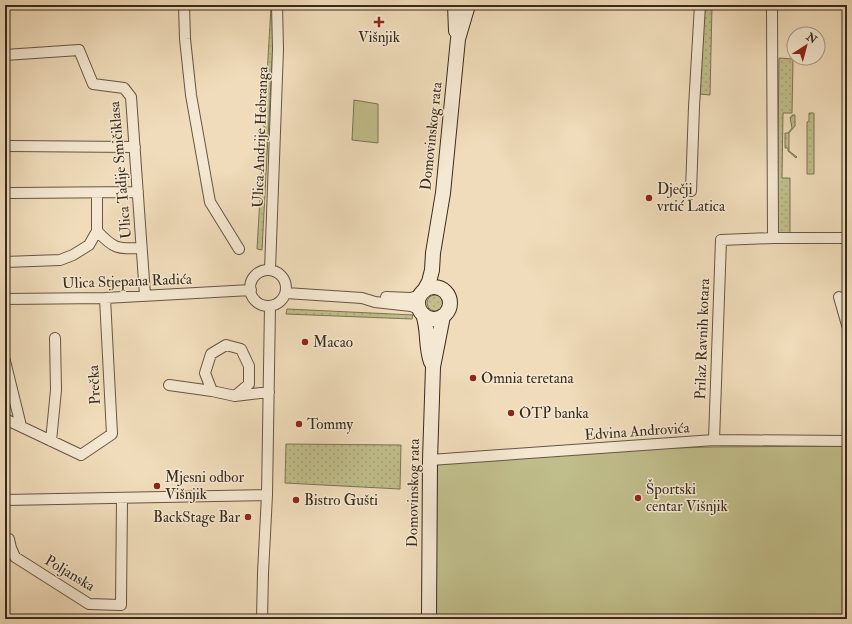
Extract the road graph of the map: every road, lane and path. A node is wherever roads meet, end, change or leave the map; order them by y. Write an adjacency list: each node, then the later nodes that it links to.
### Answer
1 (184, 5): 20 (street)
2 (277, 5): 22 (street, Ulica Andrije Hebranga)
3 (455, 5): 7 (main road, Domovinskog rata)
4 (468, 5): 7 (main road, Domovinskog rata)
5 (700, 5): 11 (street)
6 (772, 5): 17 (street)
7 (458, 39): 16 (main road, Domovinskog rata)
8 (5, 55): 10 (street, Ulica Tadije Smičiklasa)
9 (8, 146): 10 (street)
10 (135, 146): 12 (street, Ulica Tadije Smičiklasa)
11 (691, 191)
12 (138, 192): 14 (street); 19 (street, Ulica Tadije Smičiklasa)
13 (11, 193): 14 (street)
14 (97, 193): 15 (street)
15 (97, 231): 19 (street); 21 (street)
16 (436, 236): 24 (main road, Domovinskog rata); 30 (main road, Domovinskog rata)
17 (773, 238): 18 (street); 43 (street, Prilaz Ravnih kotara)
18 (847, 238)
19 (141, 248): 26 (street, Ulica Tadije Smičiklasa)
20 (239, 249)
21 (5, 262)
22 (270, 270): 23 (street); 25 (street)
23 (251, 290): 26 (street, Ulica Stjepana Radića); 31 (street)
24 (443, 290): 30 (main road); 32 (main road)
25 (286, 293): 30 (street); 31 (street)
26 (145, 295): 28 (street, Ulica Stjepana Radića)
27 (839, 297): 33 (street)
28 (105, 298): 29 (street, Ulica Stjepana Radića); 44 (street, Prečka)
29 (5, 299)
30 (422, 302): 32 (main road); 36 (main road, Domovinskog rata)
31 (270, 306): 39 (street)
32 (443, 316): 36 (main road, Domovinskog rata)
33 (847, 324)
34 (55, 338): 44 (street)
35 (5, 361): 42 (street)
36 (433, 367): 46 (main road, Domovinskog rata)
37 (169, 385): 38 (street)
38 (212, 391): 40 (street); 40 (street)
39 (269, 392): 40 (street); 47 (street)
40 (235, 396)
41 (5, 419): 42 (street)
42 (21, 426): 44 (street)
43 (714, 440): 45 (street, Edvina Androvića); 46 (street, Edvina Androvića)
44 (51, 441)
45 (847, 441)
46 (430, 460): 52 (main road, Domovinskog rata)
47 (267, 495): 48 (street); 51 (street)
48 (122, 498): 49 (street); 50 (street, Poljanska)
49 (5, 500)
50 (9, 539)
51 (262, 619)
52 (429, 619)

